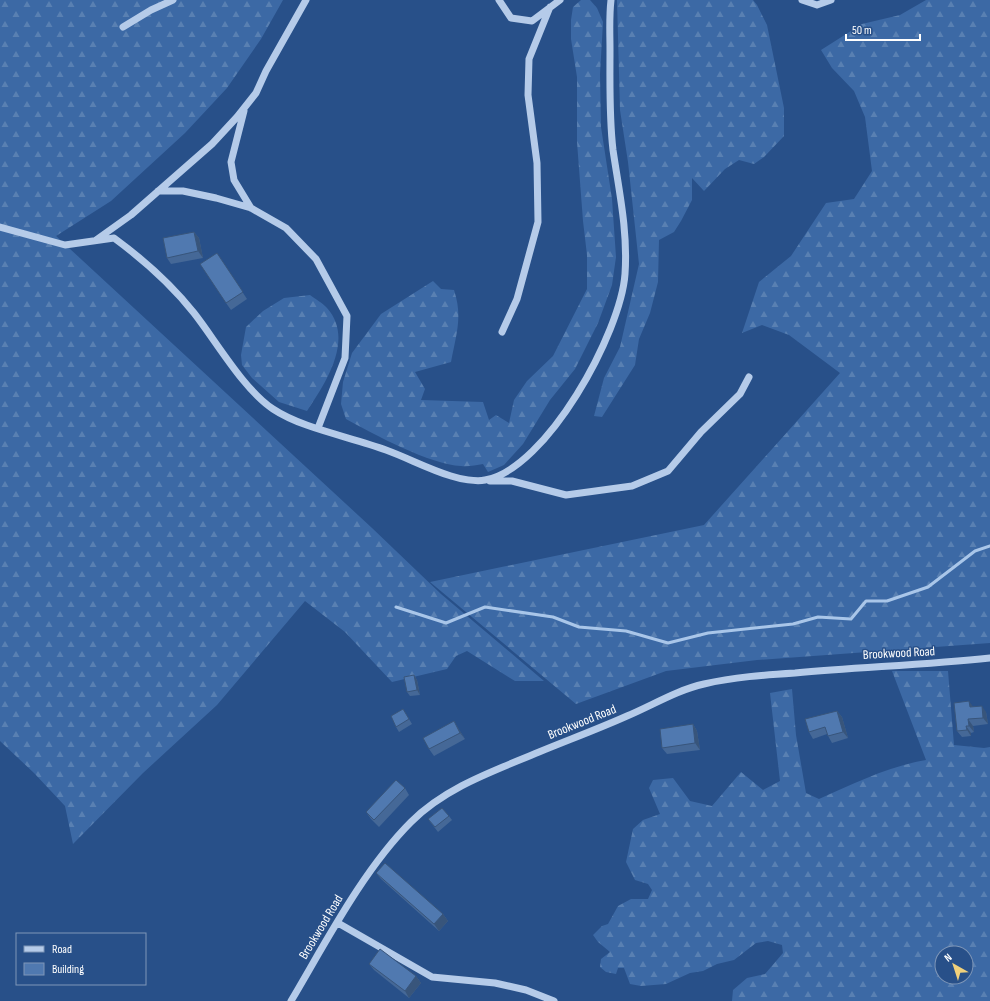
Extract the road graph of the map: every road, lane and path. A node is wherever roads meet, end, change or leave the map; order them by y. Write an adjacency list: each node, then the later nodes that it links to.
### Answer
1 (173, 0): 11 (street)
2 (306, 0): 12 (street)
3 (499, 0): 9 (street)
4 (560, 0): 9 (street)
5 (606, 0): 10 (street)
6 (610, 0): 10 (street)
7 (802, 0): 8 (street)
8 (831, 0)
9 (550, 7): 17 (street)
10 (610, 8): 20 (street)
11 (123, 28)
12 (246, 106): 13 (street); 14 (street)
13 (158, 191): 14 (street); 16 (street)
14 (251, 208): 19 (street)
15 (0, 227): 16 (street)
16 (94, 241): 19 (street)
17 (502, 332)
18 (749, 377): 20 (street)
19 (318, 428): 20 (street)
20 (484, 481)
21 (990, 658): 22 (street, Brookwood Road)
22 (338, 923): 23 (street, Brookwood Road); 24 (street)
23 (290, 1001)
24 (554, 1001)

